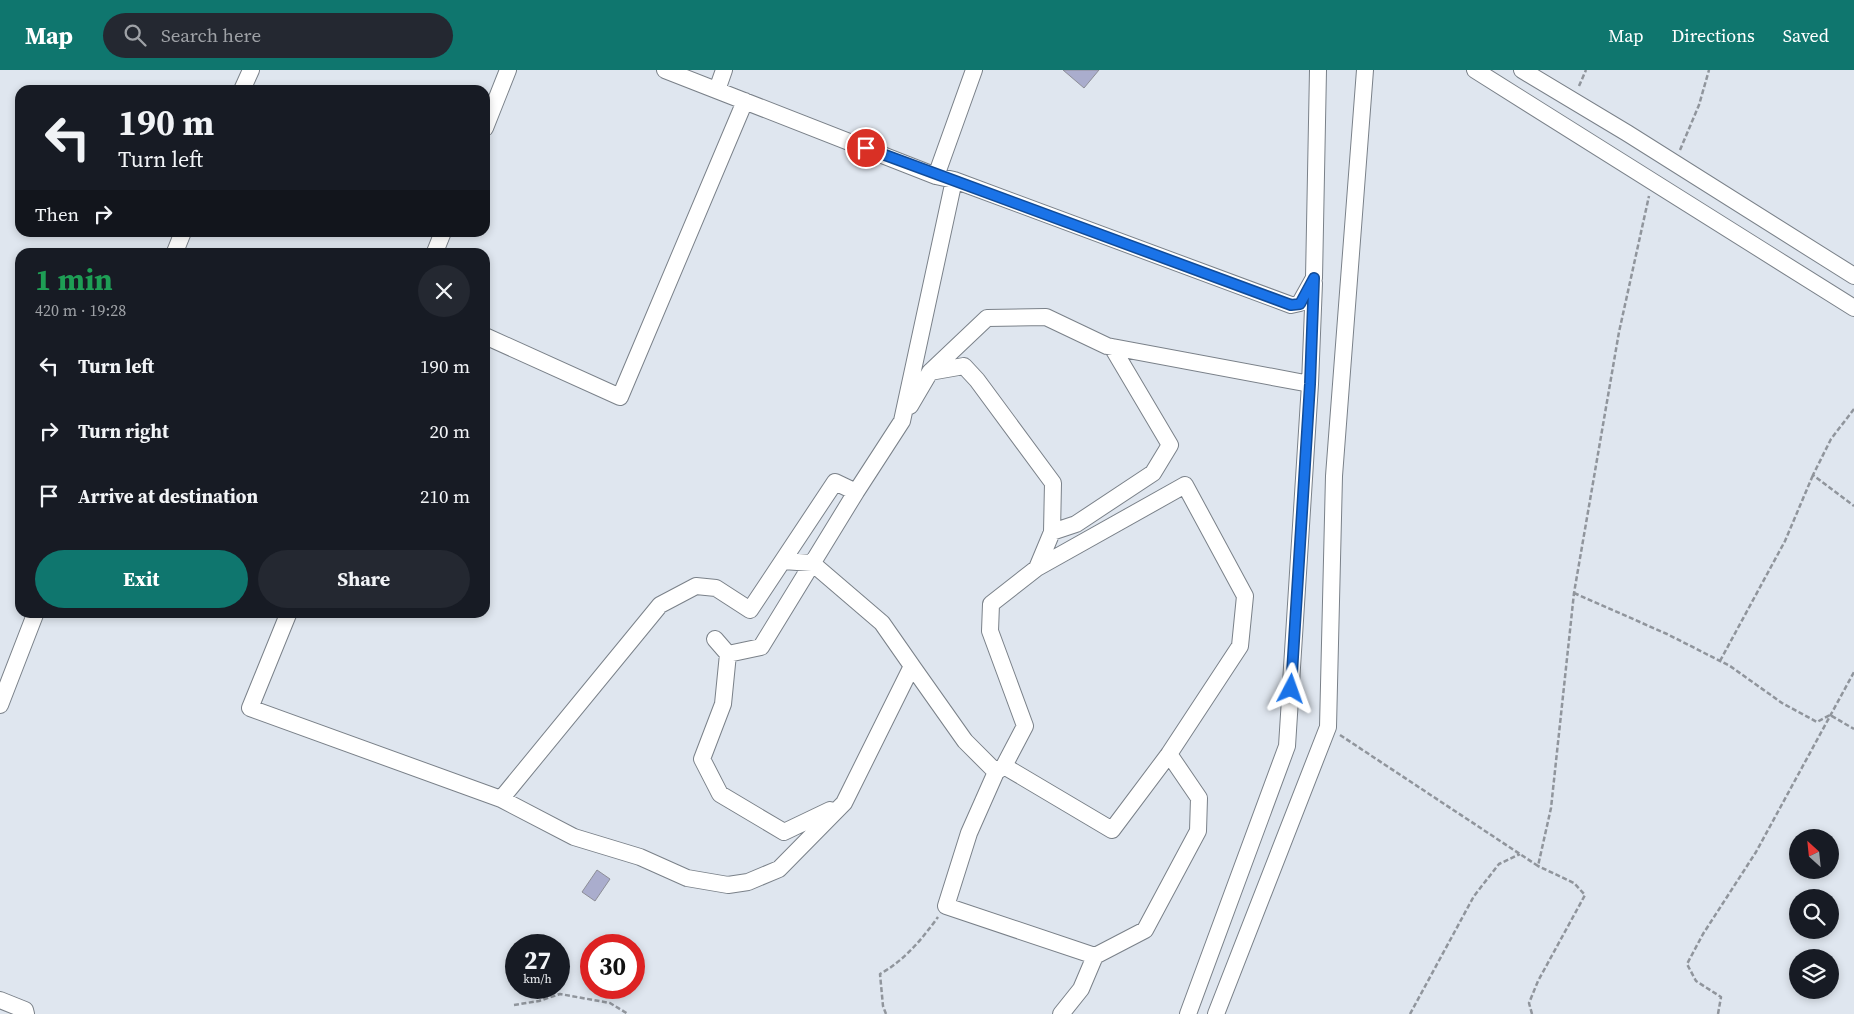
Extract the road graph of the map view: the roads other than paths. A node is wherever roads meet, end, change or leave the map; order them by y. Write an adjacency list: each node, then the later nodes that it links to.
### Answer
1 (251, 70): 10 (street)
2 (508, 70): 13 (street)
3 (664, 70): 11 (street)
4 (724, 70): 11 (street)
5 (974, 70): 14 (street)
6 (1318, 70): 17 (street)
7 (1364, 70): 44 (street)
8 (1475, 70): 18 (street)
9 (1522, 70): 16 (street)
10 (244, 85)
11 (718, 90): 12 (street)
12 (745, 101): 14 (street); 19 (street)
13 (490, 115)
14 (936, 176): 15 (street)
15 (954, 180): 17 (street); 23 (street)
16 (1854, 276)
17 (1314, 278): 22 (street)
18 (1854, 308)
19 (490, 338)
20 (1112, 347): 21 (street); 22 (street); 25 (street)
21 (930, 372): 23 (street); 25 (street)
22 (1310, 384): 43 (street)
23 (902, 421): 24 (street)
24 (856, 492): 26 (street); 27 (street)
25 (1052, 532): 28 (street)
26 (783, 561): 27 (street); 37 (street)
27 (812, 564): 32 (street); 33 (street)
28 (1037, 568): 35 (street); 36 (street)
29 (34, 618): 34 (street)
30 (287, 618): 37 (street)
31 (715, 639): 32 (street)
32 (728, 654): 38 (street)
33 (912, 666): 36 (street); 38 (street)
34 (0, 705)
35 (1168, 754): 36 (street); 39 (street)
36 (1000, 769): 39 (street)
37 (501, 799): 38 (street)
38 (844, 803)
39 (1095, 956): 42 (street)
40 (0, 1000): 41 (street)
41 (28, 1013)
42 (1061, 1014)
43 (1188, 1014)
44 (1216, 1014)

